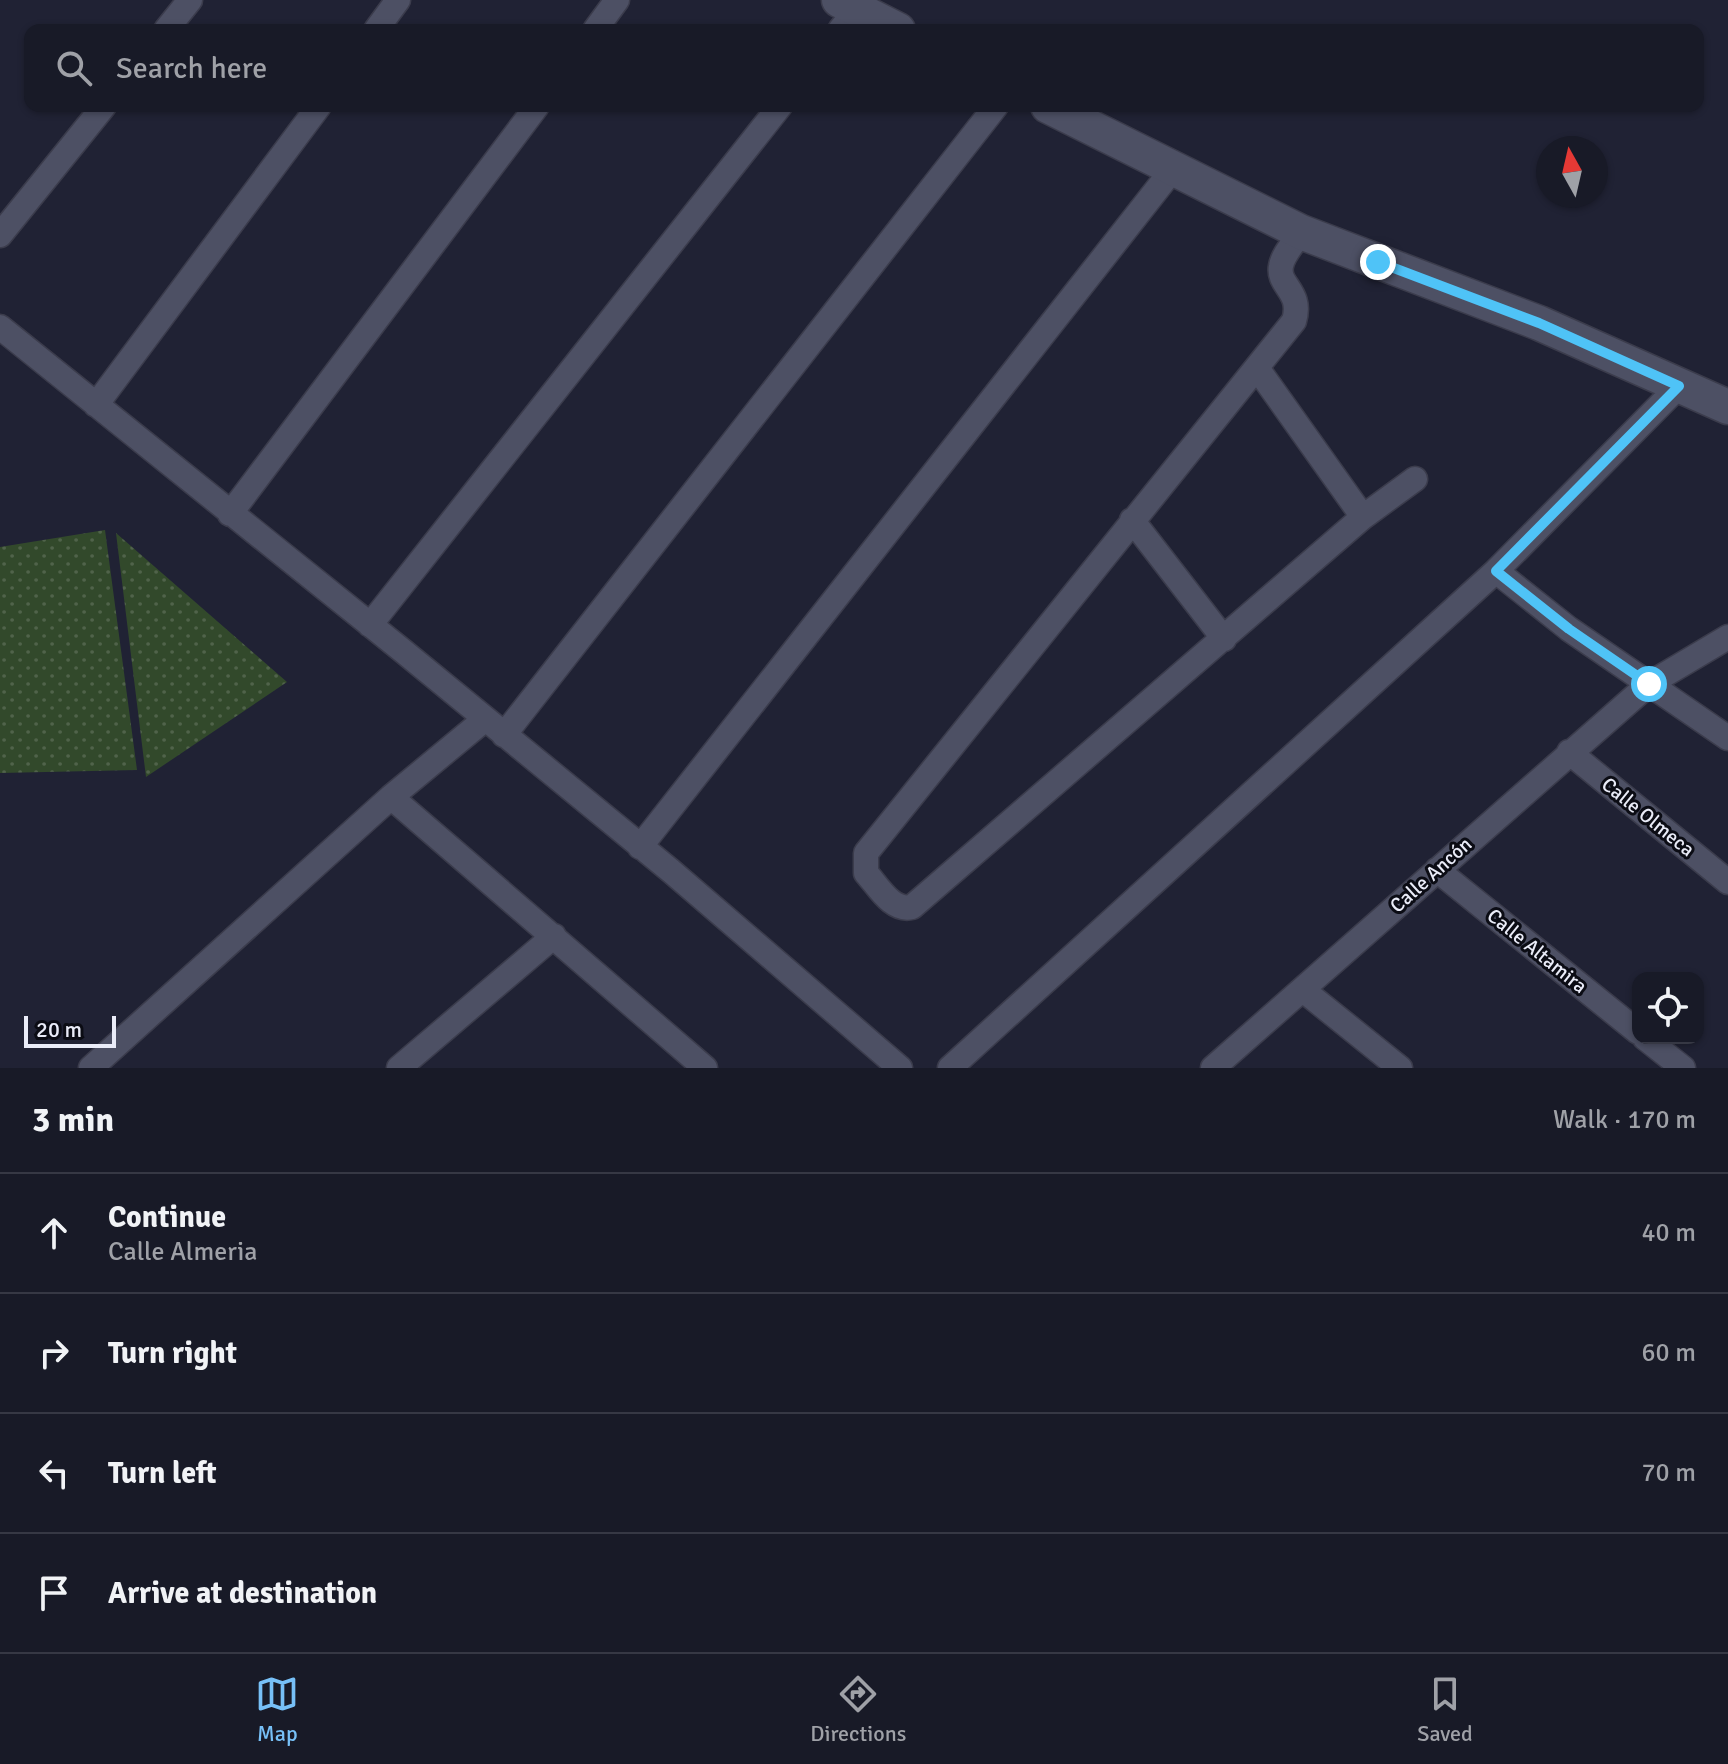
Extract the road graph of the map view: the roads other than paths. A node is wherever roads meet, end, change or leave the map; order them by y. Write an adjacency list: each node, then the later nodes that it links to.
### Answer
1 (190, 0): 5 (street)
2 (398, 0): 6 (street)
3 (617, 0): 7 (street)
4 (845, 13): 8 (street)
5 (171, 24)
6 (380, 24)
7 (599, 24)
8 (879, 24)
9 (99, 112): 17 (street)
10 (315, 112): 21 (street)
11 (532, 112): 24 (street)
12 (775, 112): 28 (street)
13 (991, 112): 33 (street)
14 (1060, 112): 15 (street)
15 (1173, 169): 16 (street); 37 (street)
16 (1301, 232): 19 (street); 20 (street)
17 (0, 235)
18 (0, 327): 21 (street)
19 (1257, 368): 25 (street); 26 (street)
20 (1679, 386): 22 (street); 27 (street)
21 (96, 405): 24 (street)
22 (1728, 407)
23 (1415, 479): 25 (street)
24 (230, 514): 28 (street)
25 (1363, 517): 30 (street)
26 (1132, 520): 30 (street); 30 (street)
27 (1496, 571): 31 (street); 48 (street)
28 (370, 625): 32 (street)
29 (1728, 637): 31 (street, Calle Ancón)
30 (1224, 639)
31 (1649, 684): 34 (street); 35 (street, Calle Ancón)
32 (484, 720): 33 (street); 36 (street)
33 (504, 735): 37 (street)
34 (1728, 738)
35 (1569, 752): 38 (street, Calle Ancón); 39 (street, Calle Olmeca)
36 (391, 797): 40 (street); 44 (street)
37 (640, 847): 47 (street)
38 (1437, 870): 41 (street, Calle Ancón); 42 (street, Calle Altamira)
39 (1728, 882)
40 (554, 936): 45 (street); 46 (street)
41 (1303, 990): 49 (street, Calle Ancón); 50 (street)
42 (1632, 1027)
43 (1653, 1044): 51 (street)
44 (91, 1068)
45 (399, 1068)
46 (705, 1068)
47 (900, 1068)
48 (950, 1068)
49 (1213, 1068)
50 (1400, 1068)
51 (1683, 1068)

